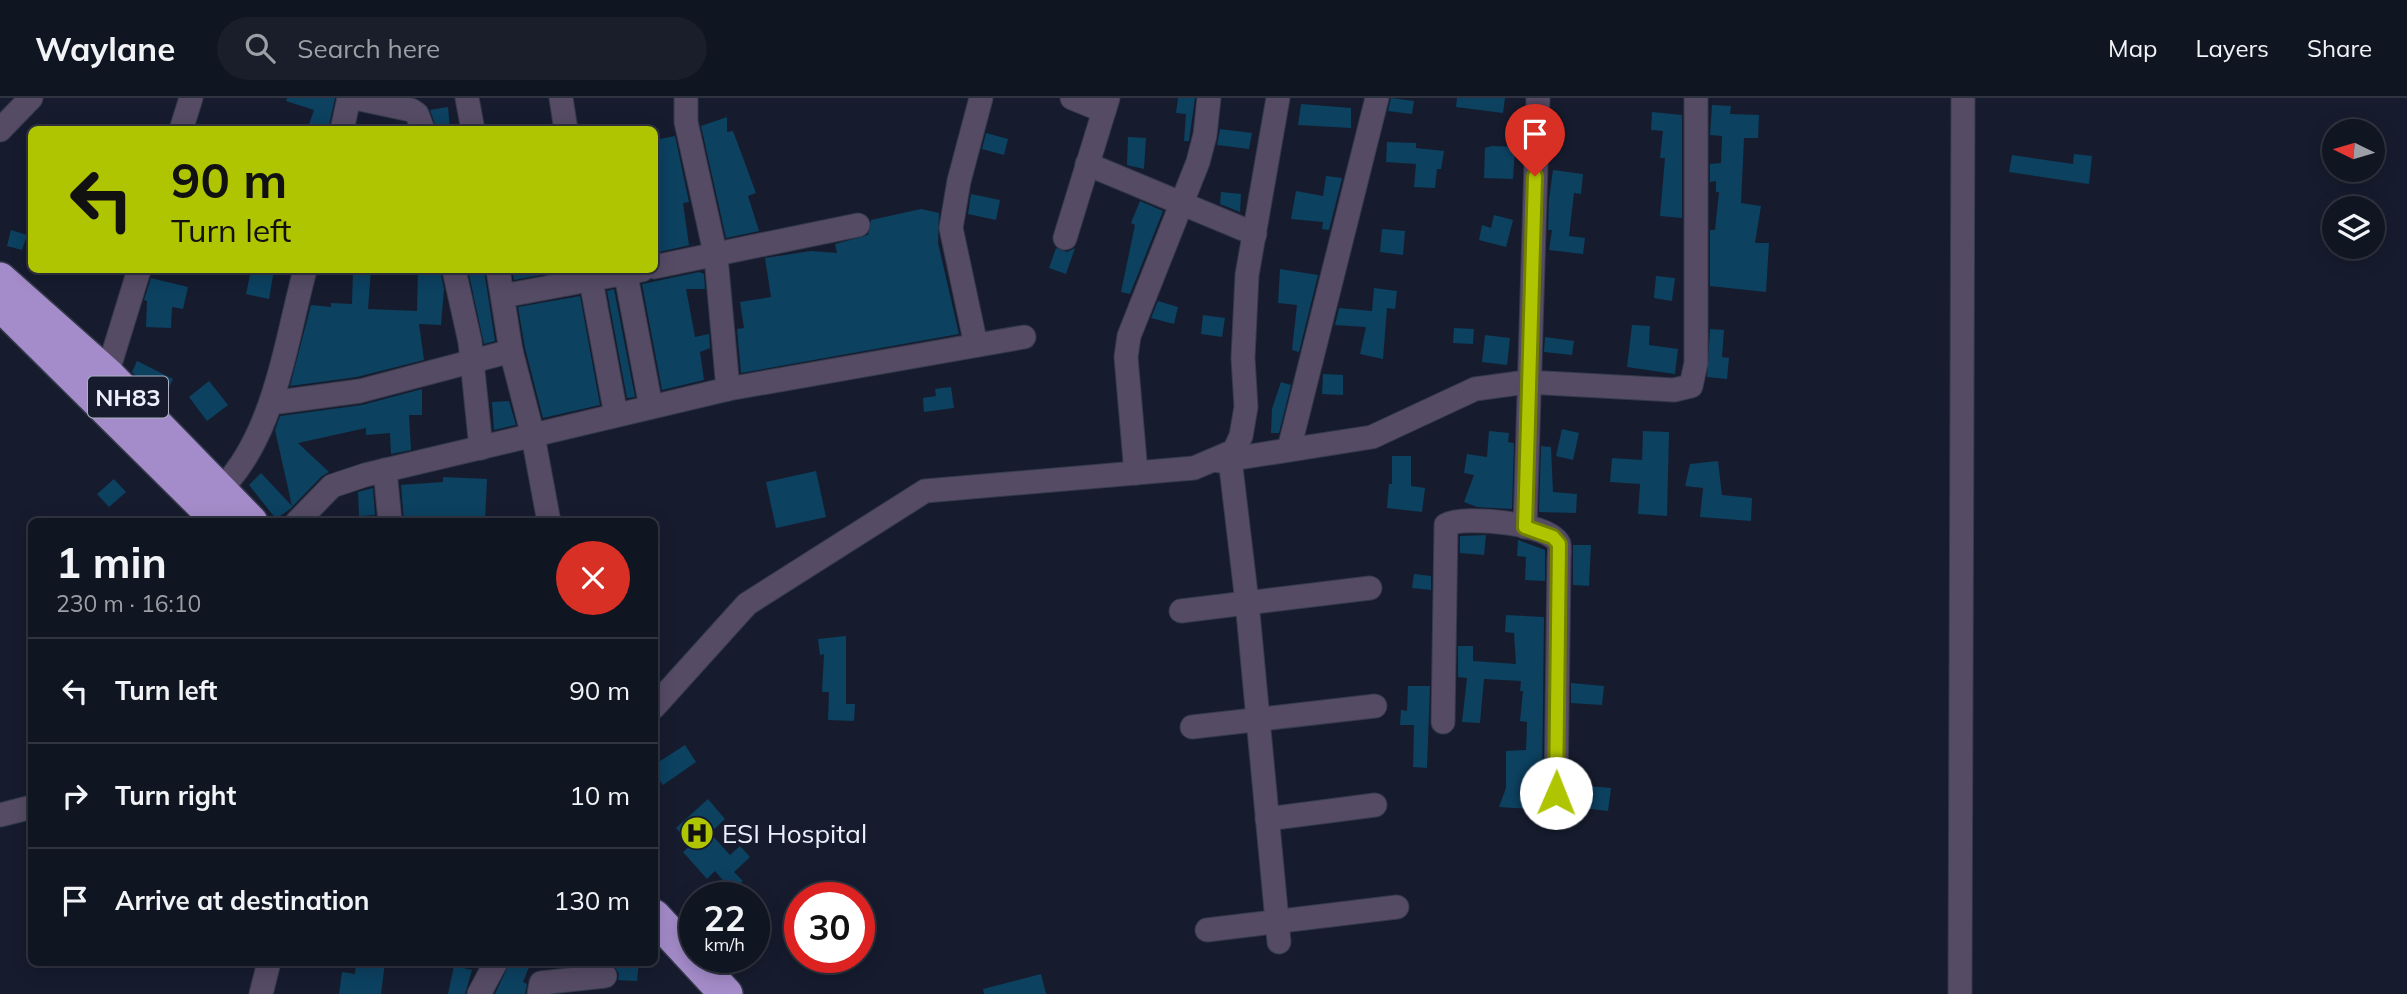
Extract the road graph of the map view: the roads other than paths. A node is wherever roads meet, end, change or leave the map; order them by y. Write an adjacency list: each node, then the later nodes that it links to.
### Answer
1 (31, 98): 22 (street)
2 (191, 98): 17 (street)
3 (349, 98): 18 (street)
4 (355, 98): 19 (street)
5 (467, 98): 20 (street)
6 (561, 98): 21 (street)
7 (686, 98): 28 (street)
8 (981, 98): 40 (street)
9 (1072, 98): 16 (street)
10 (1209, 98): 24 (street)
11 (1278, 98): 26 (street)
12 (1377, 98): 51 (street)
13 (1538, 98): 43 (street)
14 (1696, 98): 43 (street)
15 (1963, 98): 88 (street)
16 (1106, 104): 23 (street)
17 (182, 126)
18 (343, 126)
19 (422, 126)
20 (471, 126)
21 (565, 126)
22 (0, 130)
23 (1087, 164): 24 (street); 27 (street)
24 (1182, 202): 26 (street); 55 (street)
25 (858, 225): 28 (street)
26 (1255, 234): 53 (street)
27 (1065, 238)
28 (716, 257): 29 (street); 45 (street)
29 (658, 266)
30 (138, 273): 44 (street)
31 (304, 273): 46 (street)
32 (455, 273): 42 (street)
33 (499, 273): 37 (street)
34 (631, 273): 47 (street)
35 (590, 275): 37 (street); 48 (street)
36 (0, 279): 44 (highway, NH83)
37 (503, 296): 41 (street)
38 (0, 304): 44 (highway)
39 (1024, 337): 40 (street)
40 (976, 345): 45 (street)
41 (511, 351): 42 (street); 49 (street)
42 (473, 359): 46 (street); 50 (street)
43 (1527, 382): 51 (street); 61 (street)
44 (109, 389): 56 (highway, NH83)
45 (728, 389): 47 (street)
46 (271, 403): 56 (street)
47 (651, 407): 48 (street)
48 (615, 415): 49 (street)
49 (533, 436): 50 (street); 60 (street)
50 (481, 448): 54 (street)
51 (1289, 449): 52 (street)
52 (1230, 459): 53 (street); 63 (street)
53 (1205, 462): 55 (street)
54 (385, 470): 58 (street); 59 (street)
55 (1136, 473): 65 (street)
56 (214, 506): 57 (highway, NH83)
57 (242, 518)
58 (301, 518)
59 (390, 518)
60 (548, 518)
61 (1525, 527): 68 (street); 70 (street)
62 (1370, 588): 63 (street)
63 (1247, 602): 64 (street); 67 (street)
64 (1181, 611)
65 (658, 703)
66 (1375, 706): 67 (street)
67 (1258, 719): 69 (street); 74 (street)
68 (1443, 722)
69 (1192, 727)
70 (1556, 793)
71 (1375, 806): 74 (street)
72 (28, 808): 73 (street)
73 (0, 815)
74 (1268, 819): 78 (street)
75 (1397, 907): 78 (street)
76 (658, 920): 87 (highway)
77 (1208, 930): 78 (street)
78 (1278, 932)
79 (658, 954): 86 (highway)
80 (268, 966): 83 (street)
81 (494, 966): 84 (street)
82 (607, 977): 85 (street)
83 (261, 994)
84 (479, 994)
85 (539, 994)
86 (698, 994)
87 (726, 994)
88 (1960, 994)

